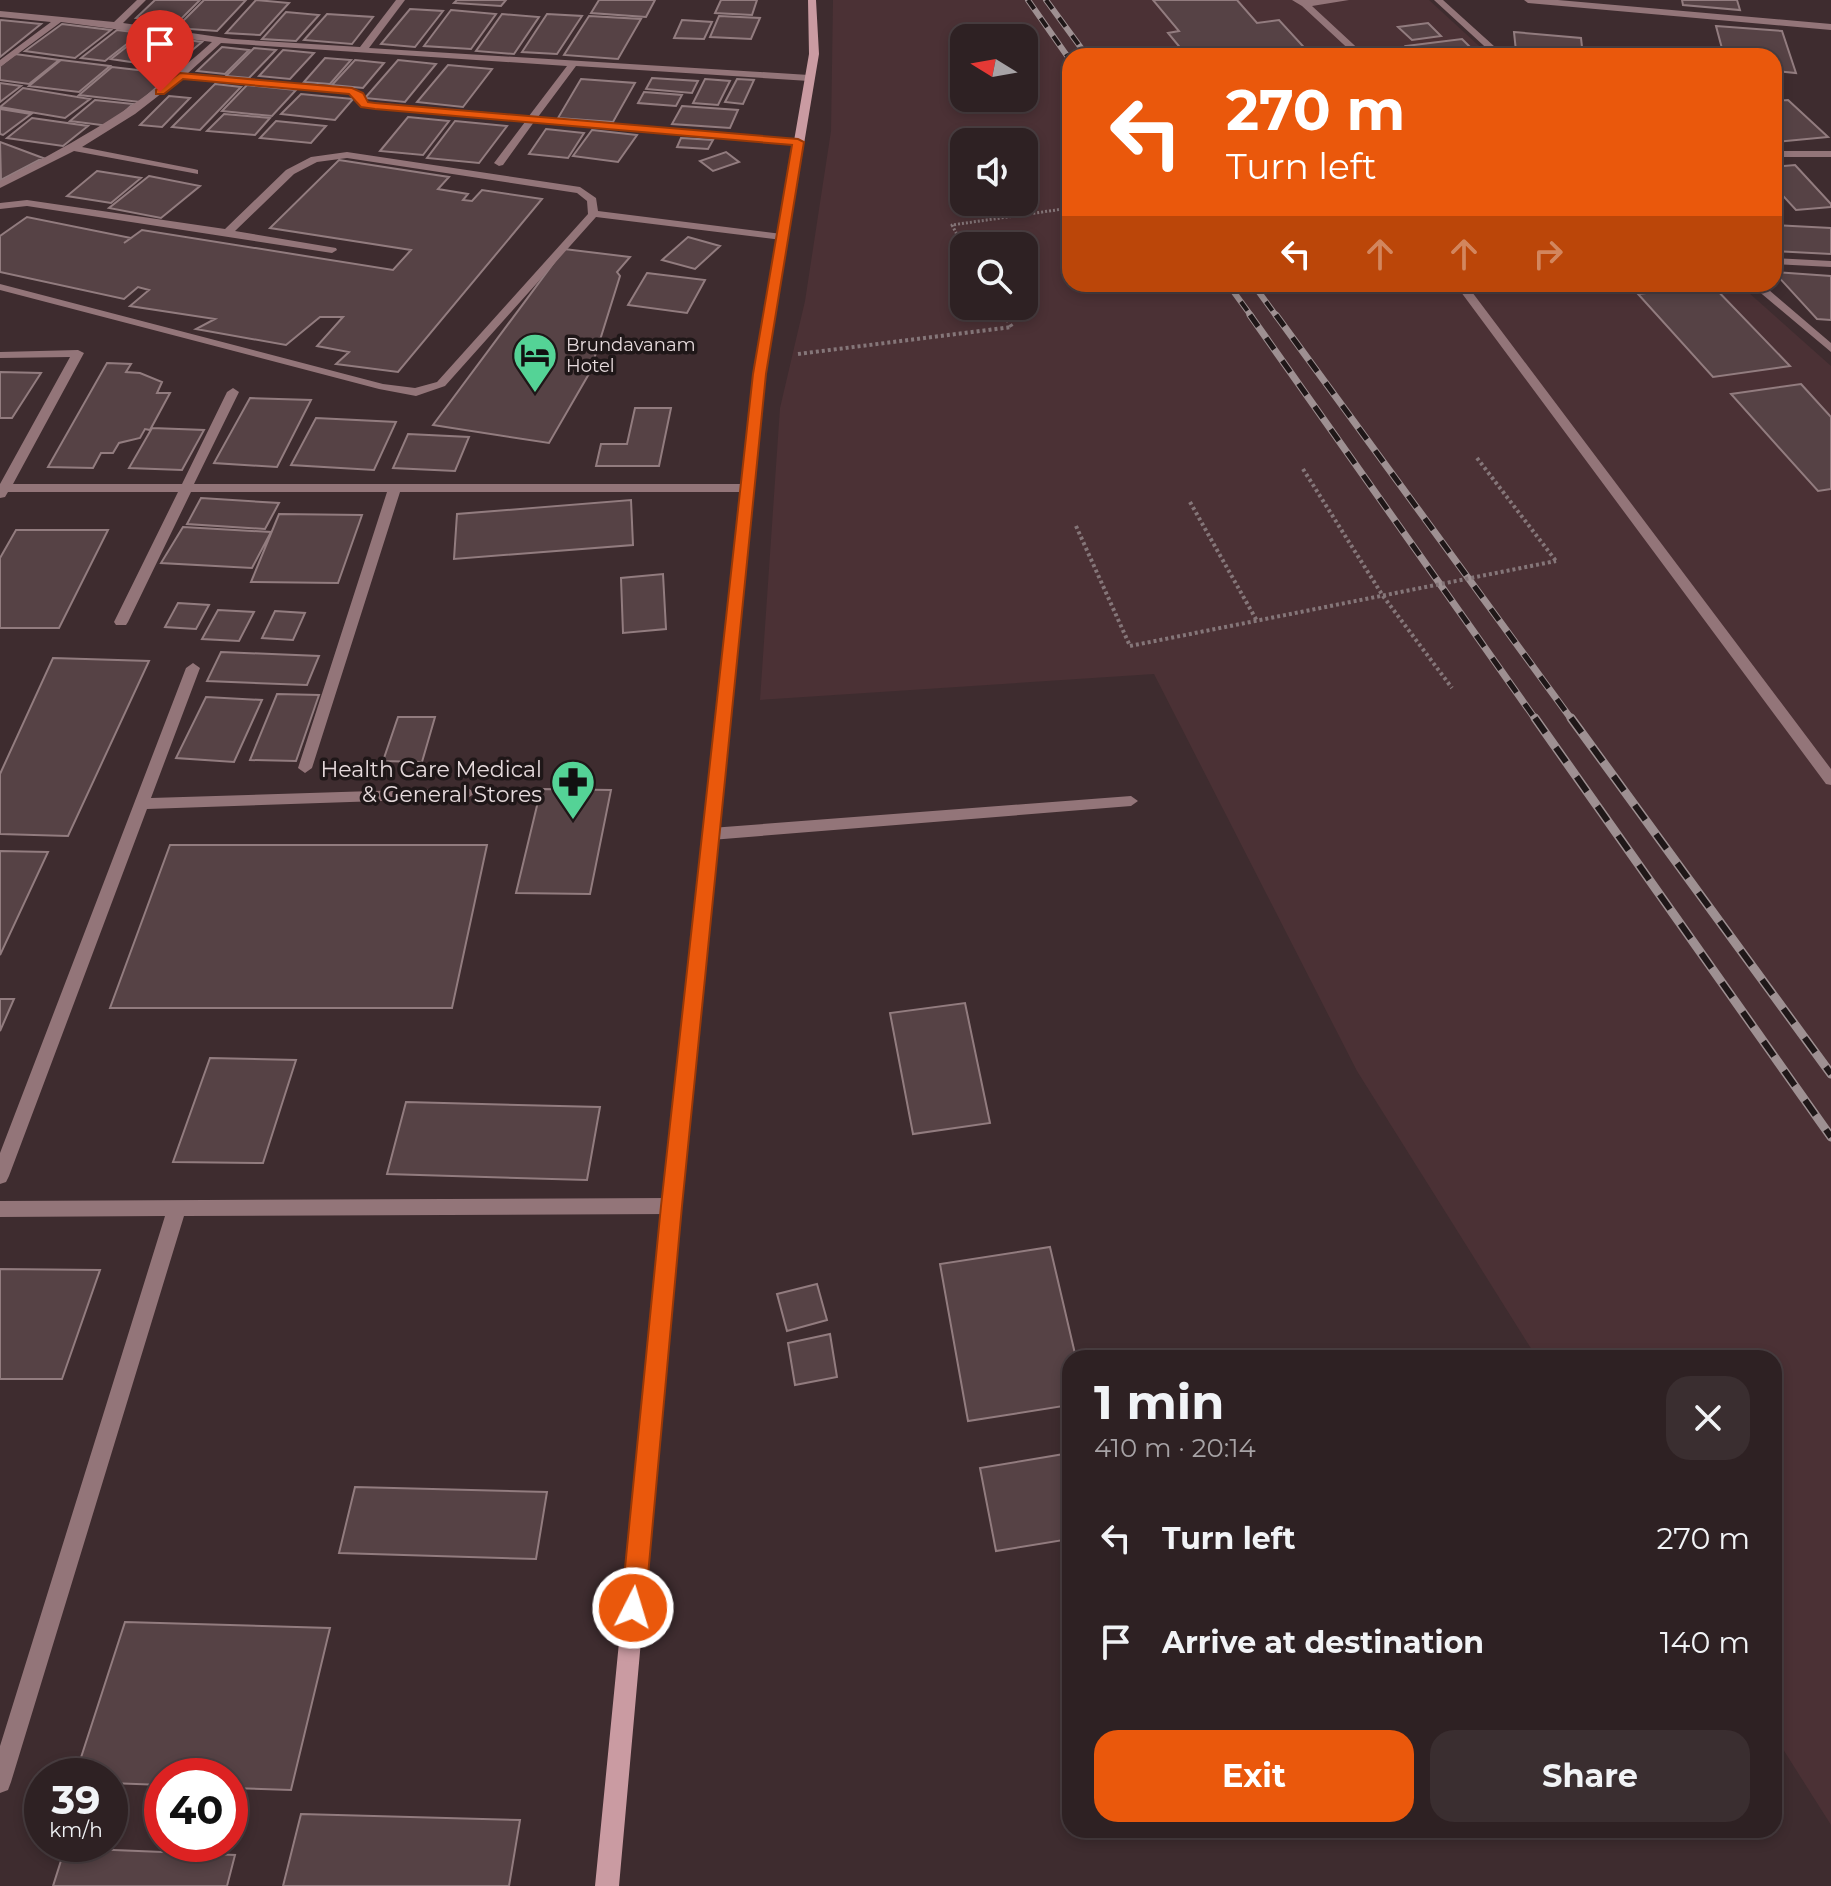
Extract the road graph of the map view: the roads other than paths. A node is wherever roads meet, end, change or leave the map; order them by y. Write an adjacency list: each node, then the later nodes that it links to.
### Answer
1 (142, 0): 11 (street)
2 (401, 0): 16 (street)
3 (812, 0): 20 (street)
4 (1345, 0): 7 (street)
5 (1438, 0): 15 (street)
6 (1528, 0): 8 (street)
7 (1300, 2): 14 (street)
8 (1632, 4): 12 (street)
9 (0, 14): 10 (street)
10 (60, 19): 11 (street); 17 (street)
11 (116, 25): 13 (street)
12 (1831, 27)
13 (219, 40): 16 (street); 19 (street)
14 (1352, 48)
15 (1491, 48)
16 (362, 51): 18 (street)
17 (0, 64)
18 (572, 65): 20 (street); 21 (street)
19 (180, 76): 21 (street); 23 (street)
20 (809, 78): 22 (street)
21 (533, 120): 22 (street); 26 (street)
22 (798, 142): 32 (street)
23 (73, 148): 27 (street); 28 (street)
24 (1782, 154): 25 (street)
25 (1831, 154)
26 (499, 163)
27 (194, 172)
28 (0, 185)
29 (0, 206): 31 (street)
30 (593, 214): 31 (street); 32 (street); 36 (street)
31 (227, 233): 33 (street)
32 (782, 237): 44 (street)
33 (332, 250)
34 (1782, 261): 35 (street)
35 (1831, 264)
36 (0, 287)
37 (1466, 292): 49 (street)
38 (1764, 292): 39 (street)
39 (1831, 349)
40 (0, 355): 45 (street)
41 (233, 392): 42 (street)
42 (186, 488): 43 (street); 45 (street); 46 (street)
43 (395, 488): 44 (street); 48 (street)
44 (747, 488): 53 (street)
45 (2, 492)
46 (121, 622)
47 (193, 668): 52 (street)
48 (305, 768)
49 (1831, 780)
50 (468, 793): 52 (street)
51 (1131, 801): 53 (street)
52 (142, 804): 54 (street)
53 (711, 834): 55 (street)
54 (0, 1176)
55 (671, 1206): 56 (street); 59 (street)
56 (177, 1208): 57 (street); 58 (street)
57 (0, 1209)
58 (0, 1782)
59 (607, 1886)

